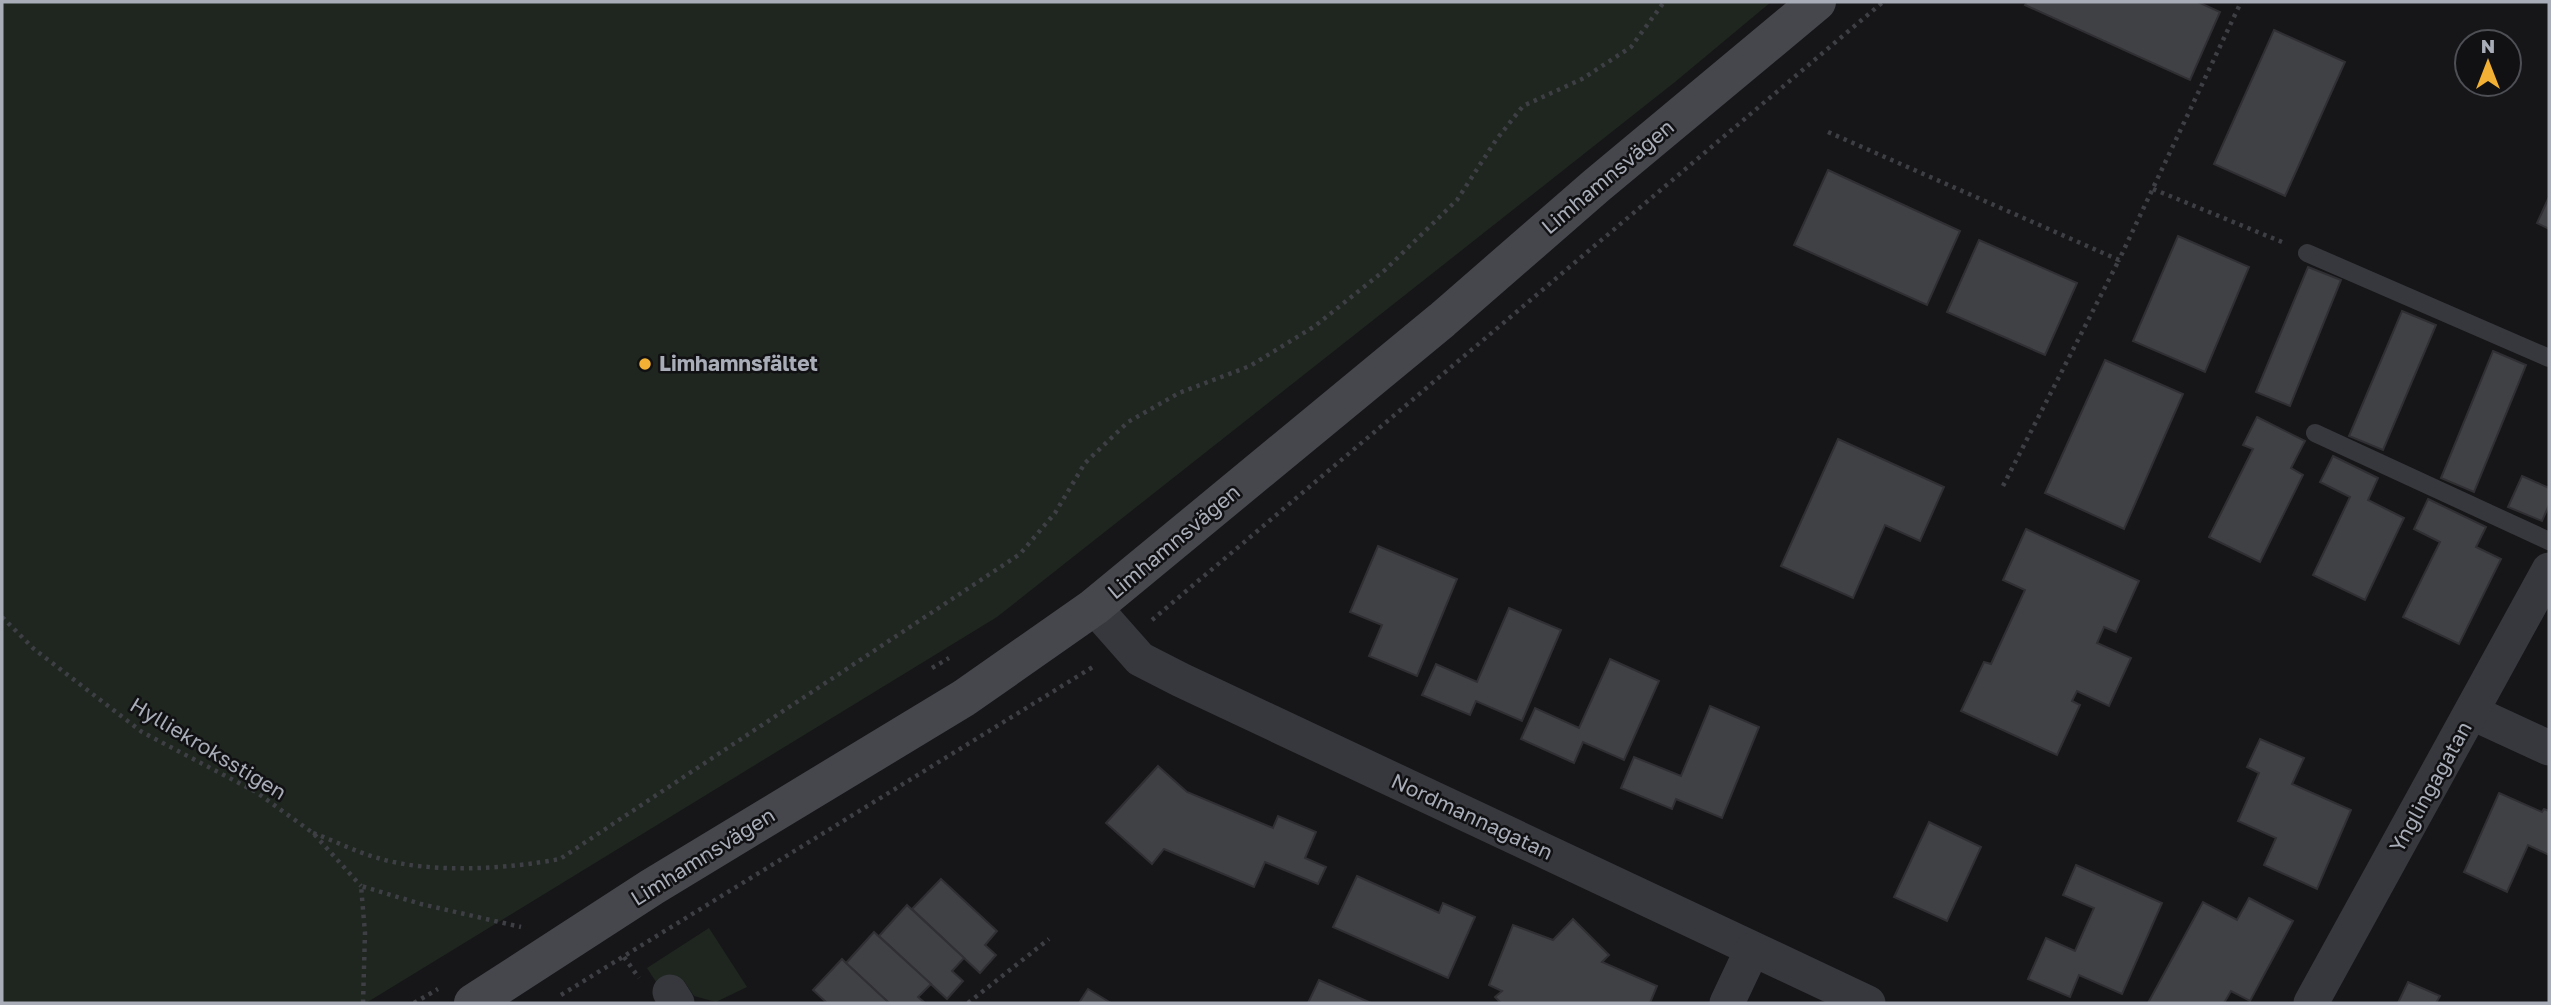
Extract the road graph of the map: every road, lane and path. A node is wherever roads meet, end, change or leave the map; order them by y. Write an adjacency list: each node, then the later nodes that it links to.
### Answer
1 (1664, 2): 20 (path)
2 (1817, 2): 14 (main road, Limhamnsvägen)
3 (1883, 2): 15 (path)
4 (2241, 2): 6 (path)
5 (1828, 132): 8 (path)
6 (2153, 189): 7 (path); 8 (path)
7 (2307, 253): 9 (lane)
8 (2119, 260): 11 (path)
9 (2549, 358)
10 (2315, 433): 12 (lane)
11 (2003, 486)
12 (2549, 541)
13 (2549, 570): 18 (street, Ynglingagatan)
14 (1094, 607): 24 (street, Nordmannagatan); 27 (main road, Limhamnsvägen)
15 (1163, 609)
16 (2, 617): 20 (path, Hylliekroksstigen)
17 (1078, 677): 25 (path)
18 (2473, 713): 19 (street); 31 (street, Ynglingagatan)
19 (2549, 748)
20 (313, 833): 21 (path, Hylliekroksstigen)
21 (361, 886): 22 (path); 26 (path)
22 (523, 928)
23 (1049, 939): 28 (path)
24 (1752, 950): 29 (street); 30 (street, Nordmannagatan)
25 (559, 997)
26 (363, 1003)
27 (473, 1003)
28 (968, 1003)
29 (1727, 1003)
30 (1868, 1003)
31 (2311, 1003)

